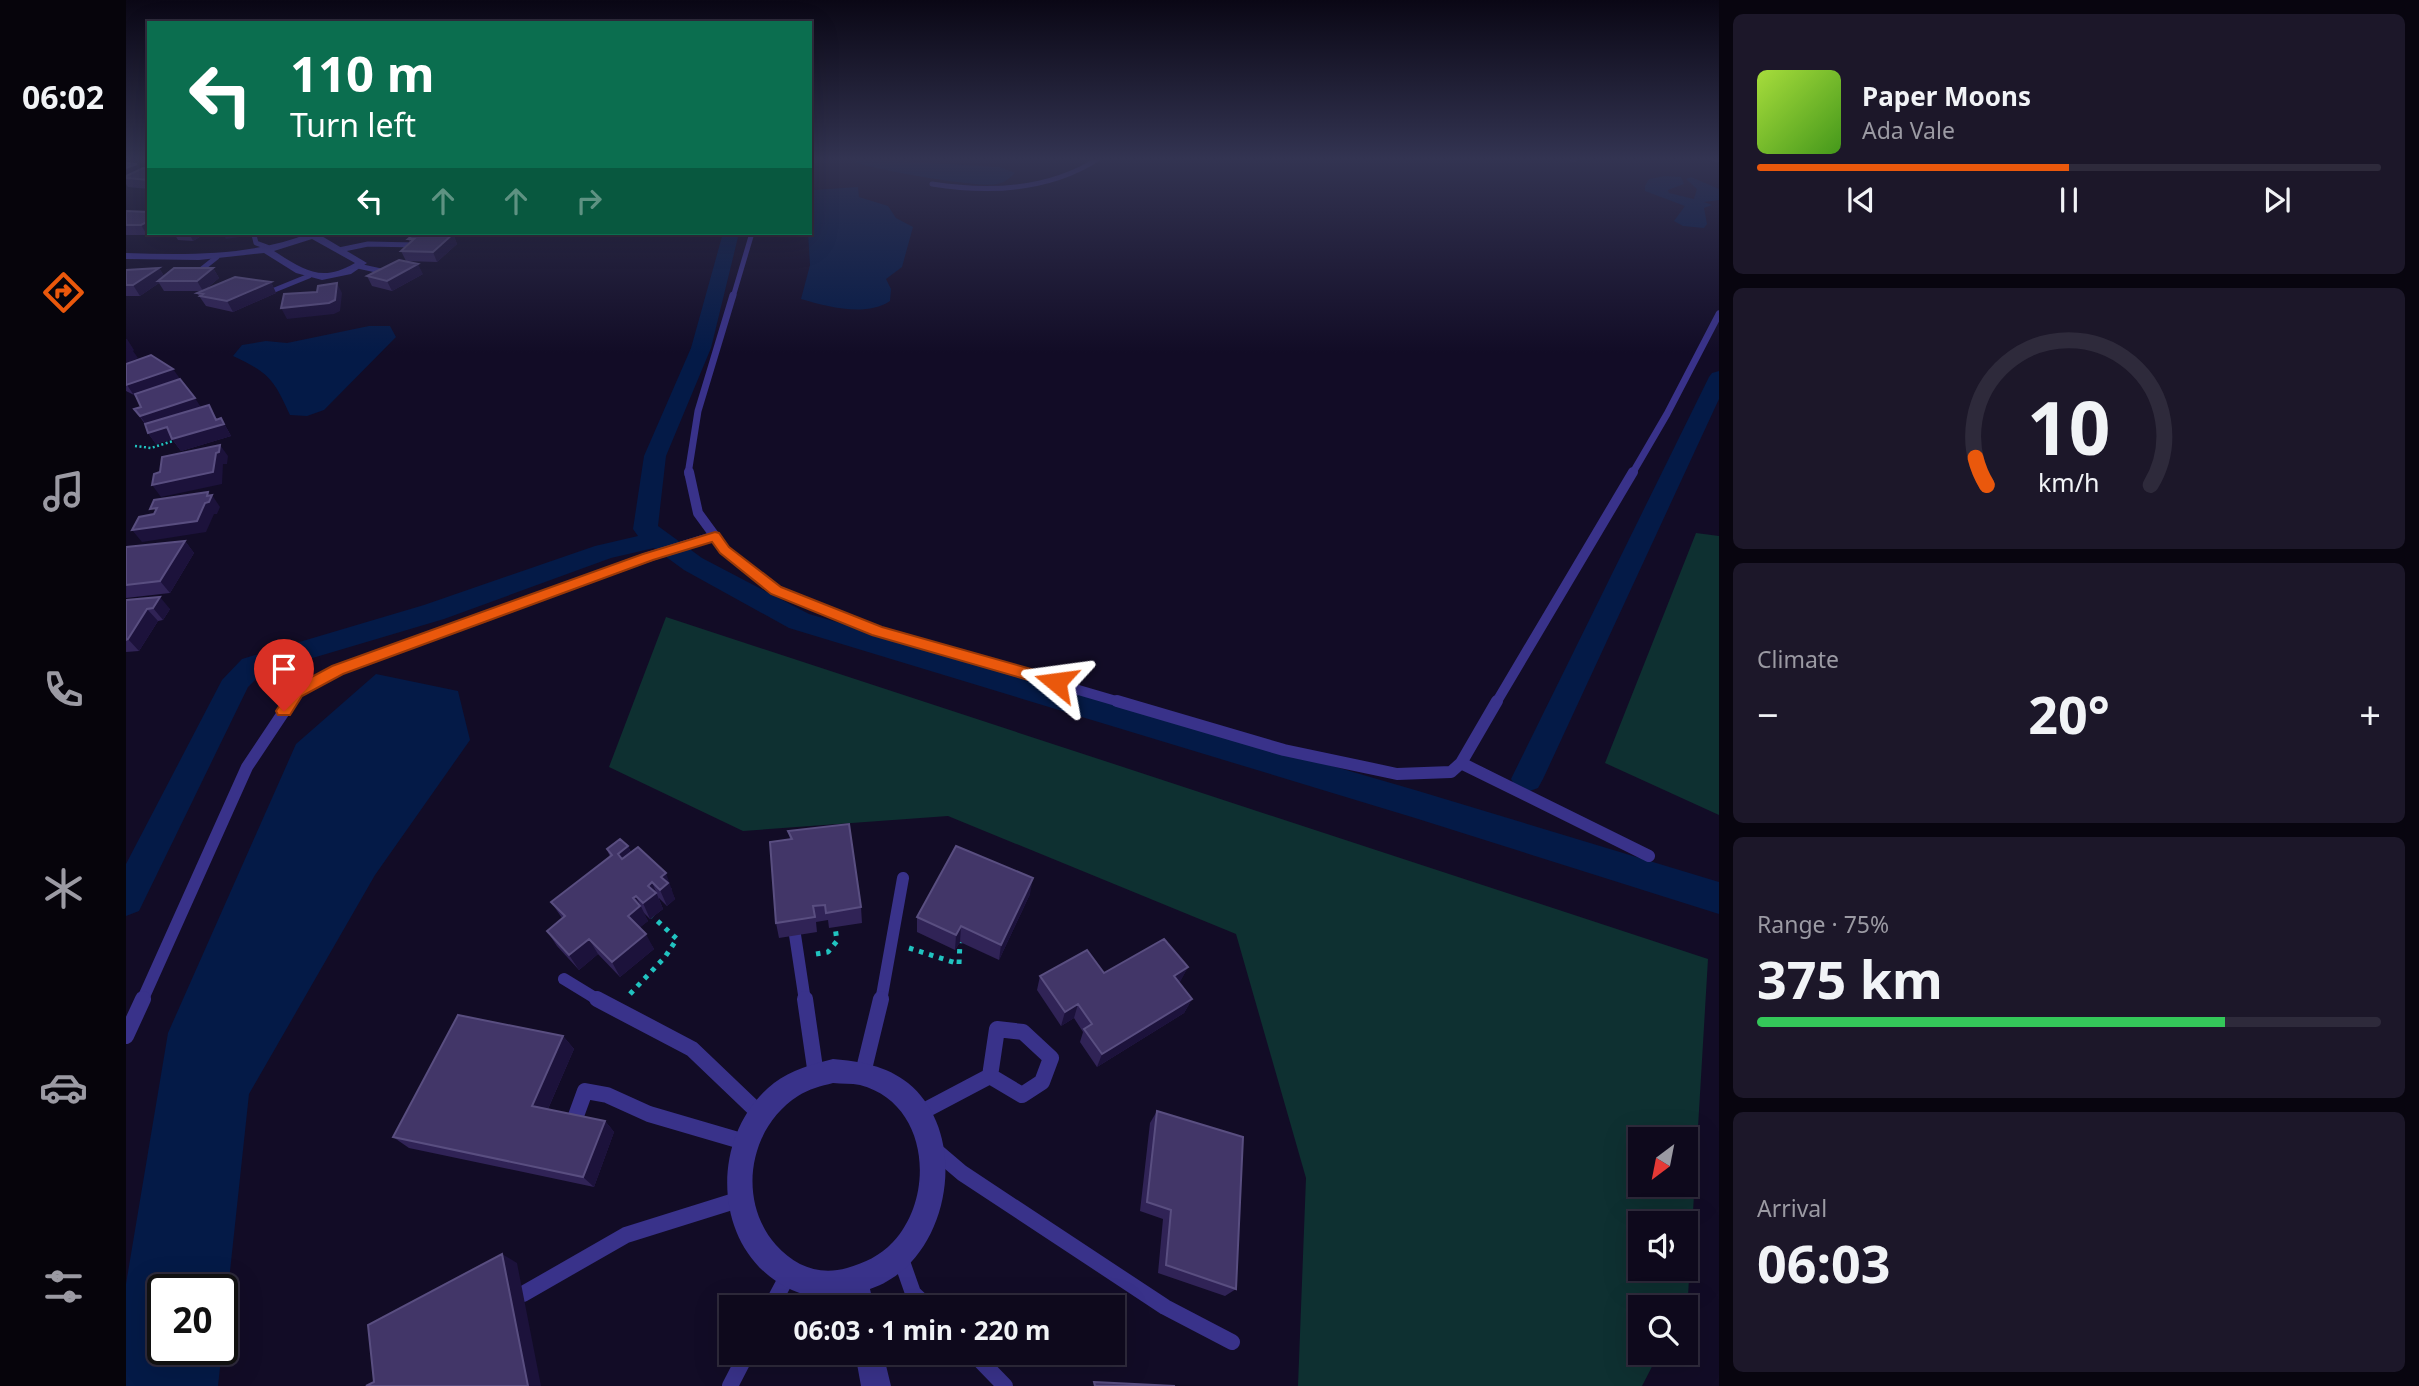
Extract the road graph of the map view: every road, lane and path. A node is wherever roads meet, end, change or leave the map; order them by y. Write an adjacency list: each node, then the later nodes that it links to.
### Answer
1 (254, 235): 6 (lane)
2 (312, 235): 6 (street)
3 (317, 235): 7 (street)
4 (751, 235): 18 (lane)
5 (416, 246): 7 (lane)
6 (265, 248): 9 (street); 12 (street)
7 (339, 250): 10 (street)
8 (126, 256): 9 (street)
9 (217, 257): 13 (lane)
10 (358, 265): 11 (lane); 12 (street)
11 (396, 274)
12 (309, 275): 14 (lane)
13 (191, 278)
14 (272, 291)
15 (1719, 314): 19 (lane)
16 (176, 440): 17 (path)
17 (135, 446)
18 (714, 537): 19 (lane); 30 (lane)
19 (1461, 763): 20 (lane)
20 (1649, 856)
21 (903, 878): 26 (lane)
22 (653, 917): 29 (path)
23 (835, 927): 27 (path)
24 (795, 935): 27 (lane)
25 (960, 942): 26 (path)
26 (892, 943): 31 (lane)
27 (798, 958): 32 (lane)
28 (564, 979): 29 (lane)
29 (615, 1010): 35 (lane)
30 (126, 1036)
31 (863, 1073): 32 (street); 34 (street)
32 (816, 1075): 35 (street)
33 (990, 1076): 33 (lane); 34 (lane)
34 (918, 1114): 38 (street)
35 (761, 1115): 37 (street)
36 (573, 1124): 37 (lane)
37 (748, 1143): 39 (street)
38 (932, 1148): 40 (street); 46 (lane)
39 (741, 1199): 41 (street); 42 (lane)
40 (900, 1256): 44 (street); 45 (lane)
41 (788, 1275): 43 (lane); 44 (street)
42 (523, 1294)
43 (777, 1295)
44 (858, 1295)
45 (915, 1295)
46 (1231, 1342)
47 (741, 1365): 50 (lane)
48 (872, 1365): 51 (street)
49 (985, 1365): 52 (lane)
50 (730, 1386)
51 (876, 1386)
52 (1005, 1386)

